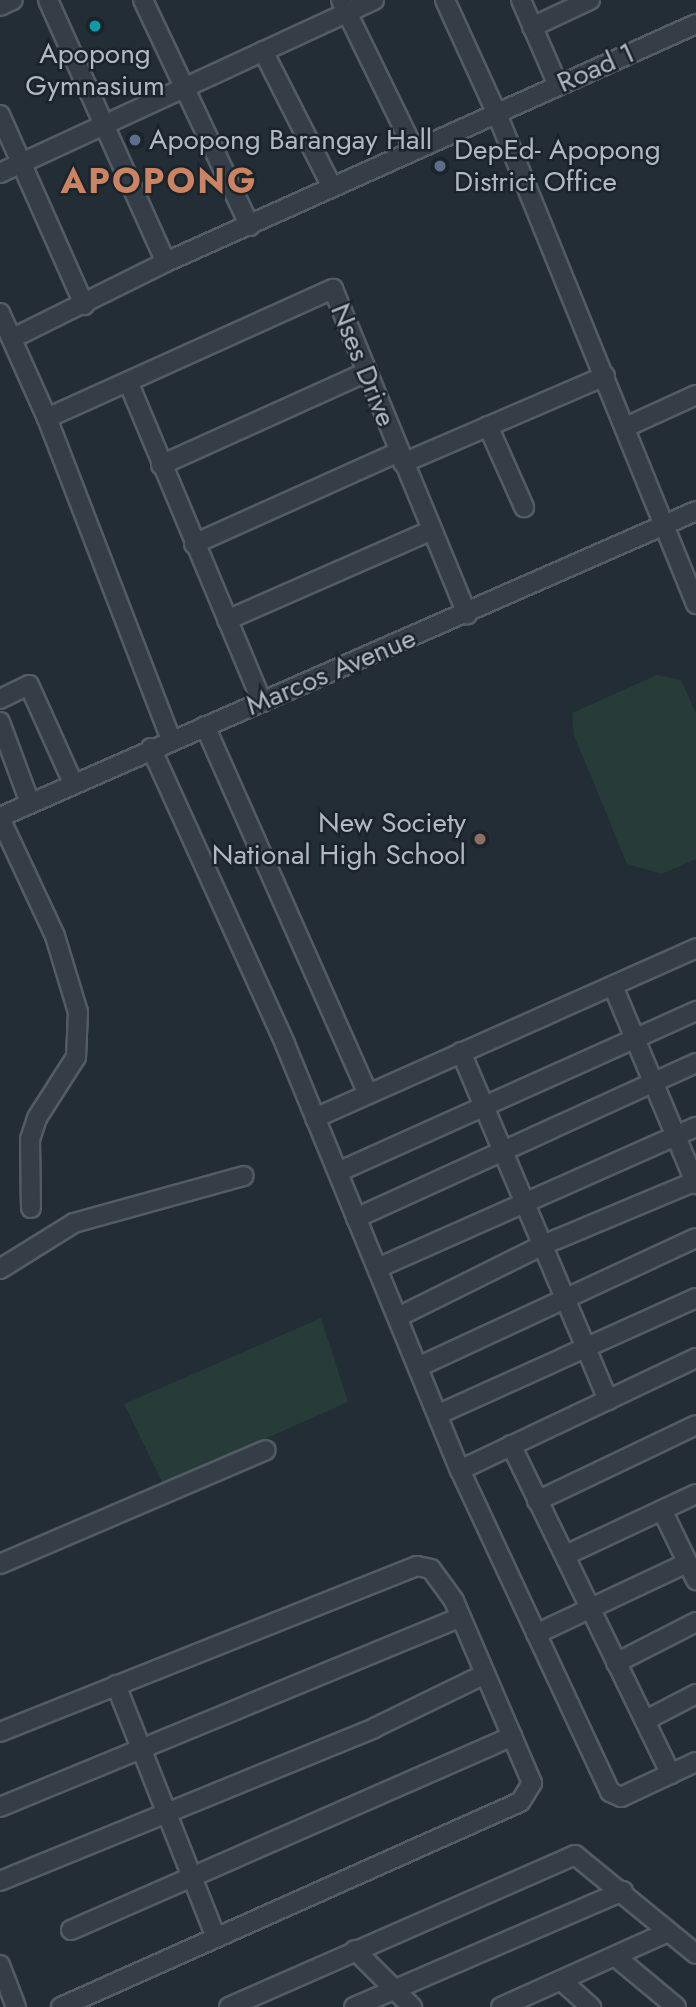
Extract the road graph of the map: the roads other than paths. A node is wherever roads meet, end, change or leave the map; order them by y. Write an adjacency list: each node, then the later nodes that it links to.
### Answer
1 (13, 0): 8 (street)
2 (48, 0): 17 (street)
3 (143, 0): 14 (street)
4 (374, 0): 9 (street)
5 (445, 0): 15 (street)
6 (521, 0): 11 (street)
7 (590, 0): 11 (street)
8 (0, 6)
9 (344, 6): 12 (street); 18 (street)
10 (696, 24): 13 (street, Road 1)
11 (532, 27): 13 (street)
12 (263, 51): 14 (street); 21 (street)
13 (558, 85): 15 (street, Road 1)
14 (185, 88): 17 (street); 22 (street)
15 (497, 114): 18 (street, Road 1); 28 (street)
16 (0, 116): 19 (street)
17 (102, 123): 19 (street); 23 (street)
18 (414, 150): 21 (street, Road 1)
19 (22, 163): 20 (street); 24 (street)
20 (0, 173)
21 (332, 187): 22 (street, Road 1)
22 (250, 226): 23 (street, Road 1)
23 (166, 262): 24 (street, Road 1)
24 (84, 305): 26 (street, Road 1)
25 (0, 313): 26 (street)
26 (13, 338): 31 (street)
27 (365, 373): 29 (street, Nses Drive); 34 (street, Nses Drive); 35 (street)
28 (605, 376): 32 (street); 33 (street)
29 (129, 384): 31 (street, Nses Drive); 35 (street)
30 (696, 395): 33 (street)
31 (47, 418): 48 (street)
32 (488, 426): 34 (street); 36 (street)
33 (626, 427): 38 (street)
34 (401, 457): 39 (street, Nses Drive); 40 (street)
35 (161, 466): 40 (street)
36 (524, 507)
37 (696, 510): 38 (street, Marcos Avenue)
38 (662, 526): 41 (street); 42 (street, Marcos Avenue)
39 (432, 530): 42 (street, Nses Drive); 43 (street)
40 (194, 544): 43 (street)
41 (696, 604)
42 (467, 614): 45 (street, Marcos Avenue)
43 (227, 620): 45 (street)
44 (0, 699): 50 (street)
45 (262, 702): 47 (street, Marcos Avenue)
46 (0, 722): 51 (street)
47 (205, 726): 48 (street, Marcos Avenue); 60 (street)
48 (171, 739): 49 (street, Marcos Avenue)
49 (151, 748): 50 (street, Marcos Avenue); 62 (street)
50 (73, 783): 51 (street, Marcos Avenue)
51 (30, 803): 52 (street, Marcos Avenue)
52 (0, 818): 70 (street)
53 (696, 948): 54 (street)
54 (613, 986): 56 (street); 57 (street)
55 (696, 1011): 56 (street)
56 (636, 1038): 59 (street); 61 (street)
57 (461, 1052): 60 (street); 61 (street)
58 (696, 1063): 59 (street)
59 (654, 1083): 64 (street); 65 (street)
60 (368, 1094): 62 (street)
61 (484, 1105): 65 (street); 66 (street)
62 (315, 1118): 66 (street)
63 (696, 1127): 64 (street)
64 (676, 1136): 68 (street); 69 (street)
65 (503, 1151): 69 (street); 71 (street)
66 (338, 1172): 71 (street)
67 (244, 1176): 75 (street)
68 (696, 1182): 73 (street)
69 (525, 1204): 73 (street); 74 (street)
70 (31, 1209)
71 (356, 1218): 74 (street)
72 (696, 1238): 77 (street)
73 (544, 1245): 77 (street); 78 (street)
74 (380, 1267): 78 (street)
75 (0, 1269)
76 (696, 1298): 79 (street)
77 (566, 1301): 79 (street); 81 (street)
78 (400, 1317): 81 (street)
79 (586, 1348): 82 (street); 83 (street)
80 (696, 1358): 82 (street)
81 (418, 1367): 83 (street)
82 (608, 1400): 85 (street)
83 (439, 1414): 87 (street)
84 (696, 1425): 89 (street)
85 (511, 1445): 87 (street); 89 (street)
86 (266, 1450): 93 (street)
87 (460, 1470): 98 (street)
88 (696, 1494): 90 (street)
89 (537, 1501): 91 (street)
90 (662, 1510): 91 (street); 92 (street)
91 (566, 1555): 95 (street)
92 (687, 1563): 94 (street); 95 (street)
93 (0, 1564)
94 (696, 1580)
95 (592, 1608): 98 (street); 99 (street)
96 (458, 1618): 100 (street); 101 (street); 106 (street)
97 (696, 1622): 99 (street)
98 (536, 1634): 108 (street)
99 (616, 1663): 103 (street)
100 (482, 1675): 105 (street); 110 (street)
101 (116, 1685): 104 (street); 106 (street)
102 (696, 1694): 103 (street)
103 (646, 1720): 108 (street)
104 (0, 1732)
105 (512, 1736): 111 (street); 116 (street)
106 (141, 1747): 109 (street); 110 (street)
107 (696, 1762): 108 (street)
108 (671, 1774)
109 (0, 1807)
110 (169, 1810): 111 (street); 112 (street)
111 (193, 1875): 114 (street); 116 (street)
112 (0, 1881)
113 (623, 1891): 115 (street); 117 (street); 122 (street)
114 (71, 1930)
115 (668, 1932): 118 (street); 119 (street)
116 (215, 1936): 125 (street)
117 (355, 1950): 122 (street); 126 (street)
118 (696, 1954)
119 (616, 1957): 121 (street); 130 (street)
120 (0, 1965): 124 (street)
121 (564, 1982): 123 (street); 129 (street)
122 (396, 1988): 127 (street); 128 (street)
123 (506, 2006)
124 (16, 2007)
125 (61, 2007)
126 (229, 2007)
127 (354, 2007)
128 (412, 2007)
129 (591, 2007)
130 (676, 2007)

